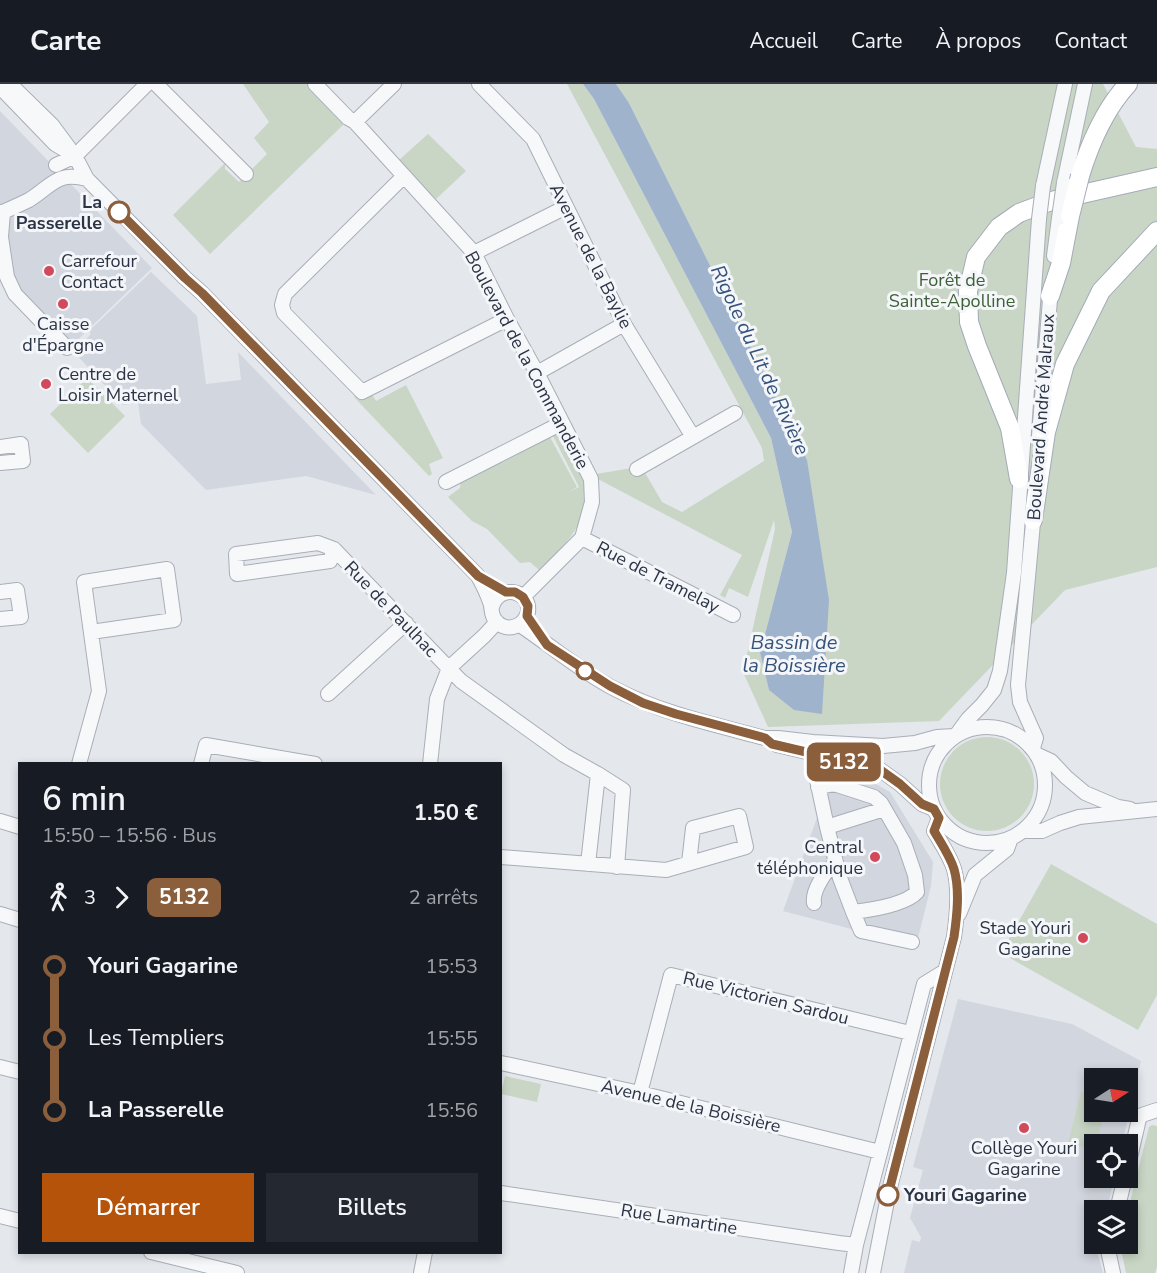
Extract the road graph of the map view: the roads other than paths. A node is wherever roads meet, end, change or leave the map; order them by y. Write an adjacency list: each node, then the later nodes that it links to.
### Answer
1 (10, 84): 13 (street)
2 (147, 84): 13 (street)
3 (156, 84): 15 (street)
4 (315, 84): 11 (street, Boulevard de la Commanderie)
5 (394, 84): 11 (street)
6 (479, 84): 20 (street, Avenue de la Baylie)
7 (1065, 84): 36 (street, Boulevard André Malraux, bridge)
8 (1085, 84): 19 (street)
9 (1128, 84): 19 (main road)
10 (0, 87): 12 (street)
11 (355, 122): 16 (street, Boulevard de la Commanderie)
12 (56, 144): 13 (street); 14 (street)
13 (75, 156): 14 (street); 18 (street); 24 (street)
14 (59, 171): 18 (street); 21 (street)
15 (246, 174)
16 (404, 176): 23 (street, Boulevard de la Commanderie); 26 (street)
17 (1157, 177): 36 (main road)
18 (87, 179): 24 (street)
19 (1072, 180): 25 (main road, bridge)
20 (566, 207): 23 (street); 27 (street, Avenue de la Baylie)
21 (2, 212): 28 (street)
22 (1157, 231): 38 (main road)
23 (474, 253): 26 (street, Boulevard de la Commanderie)
24 (202, 293): 41 (street)
25 (1050, 296): 38 (street, Boulevard André Malraux)
26 (507, 320): 29 (street, Boulevard de la Commanderie)
27 (624, 324): 29 (street); 32 (street, Avenue de la Baylie)
28 (67, 348)
29 (537, 373): 31 (street, Boulevard de la Commanderie)
30 (735, 413): 32 (street)
31 (562, 423): 37 (street); 39 (street, Boulevard de la Commanderie)
32 (693, 437): 35 (street)
33 (0, 447): 34 (street)
34 (0, 463)
35 (637, 469)
36 (1020, 478): 54 (street, Boulevard André Malraux)
37 (447, 483)
38 (1033, 520): 56 (street, Boulevard André Malraux)
39 (582, 538): 44 (street, Boulevard de la Commanderie); 46 (street, Rue de Tramelay)
40 (334, 549): 40 (street, Rue de Paulhac); 50 (street, Rue de Paulhac)
41 (478, 576): 43 (street); 45 (street)
42 (0, 592): 47 (street)
43 (506, 592): 44 (street); 45 (street)
44 (523, 597): 48 (street)
45 (492, 607): 49 (street)
46 (733, 615)
47 (0, 619)
48 (523, 620): 49 (street); 55 (street)
49 (497, 622): 52 (street)
50 (405, 623): 52 (street, Rue de Paulhac); 53 (street)
51 (90, 633): 51 (street); 58 (street)
52 (449, 669): 61 (street); 62 (street, Rue de Paulhac)
53 (328, 694)
54 (955, 735): 55 (street); 56 (street); 66 (street)
55 (765, 738): 57 (street)
56 (1035, 752): 65 (street); 70 (street)
57 (816, 755): 63 (street); 66 (street)
58 (80, 762)
59 (202, 762): 60 (street)
60 (304, 762)
61 (430, 762)
62 (598, 774): 73 (street); 75 (street, Rue de Paulhac)
63 (818, 787): 64 (street); 69 (street)
64 (884, 809): 69 (street); 77 (street)
65 (1152, 810): 70 (street)
66 (936, 814): 70 (street); 79 (street)
67 (0, 821): 68 (street)
68 (18, 826)
69 (827, 827): 74 (street)
70 (1017, 835): 79 (street)
71 (502, 857): 73 (street)
72 (689, 863): 72 (street); 75 (street)
73 (588, 864): 75 (street)
74 (836, 864): 76 (street); 77 (street)
75 (617, 867)
76 (814, 903)
77 (853, 912): 81 (street)
78 (0, 914): 80 (street)
79 (957, 918): 82 (street)
80 (18, 919)
81 (912, 942)
82 (945, 971): 83 (street); 101 (street)
83 (910, 1033): 87 (street, Rue Victorien Sardou); 90 (street)
84 (502, 1063): 87 (street, Avenue de la Boissière)
85 (0, 1067): 86 (street)
86 (18, 1072)
87 (640, 1093): 90 (street, Avenue de la Boissière)
88 (1157, 1110): 89 (street)
89 (1135, 1134)
90 (880, 1152): 94 (street)
91 (502, 1193): 94 (street, Rue Lamartine)
92 (0, 1216): 93 (street)
93 (18, 1220)
94 (856, 1245): 100 (street)
95 (159, 1254): 98 (street)
96 (426, 1254): 99 (street)
97 (1109, 1254): 102 (street)
98 (237, 1273)
99 (421, 1273)
100 (851, 1273)
101 (873, 1273)
102 (1113, 1273)

